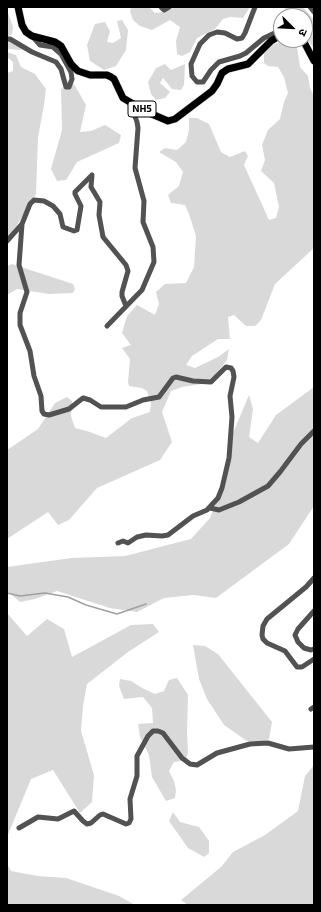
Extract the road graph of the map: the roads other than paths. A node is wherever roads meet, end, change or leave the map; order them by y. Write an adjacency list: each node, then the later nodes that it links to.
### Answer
1 (18, 7): 8 (highway)
2 (161, 7): 3 (street)
3 (170, 7)
4 (255, 7): 7 (street)
5 (310, 7): 6 (street)
6 (314, 12)
7 (273, 33)
8 (32, 36): 9 (street); 13 (highway, NH5)
9 (7, 39)
10 (273, 40): 13 (highway, NH5)
11 (307, 48): 12 (highway)
12 (314, 61)
13 (130, 103): 16 (street)
14 (22, 224): 15 (street); 16 (street); 19 (street)
15 (7, 241)
16 (126, 306): 17 (street)
17 (107, 326)
18 (314, 431): 19 (street)
19 (210, 508): 20 (street)
20 (118, 543)
21 (314, 578): 24 (street)
22 (314, 611): 23 (street)
23 (314, 649)
24 (314, 659)
25 (314, 747): 26 (street)
26 (19, 828)

